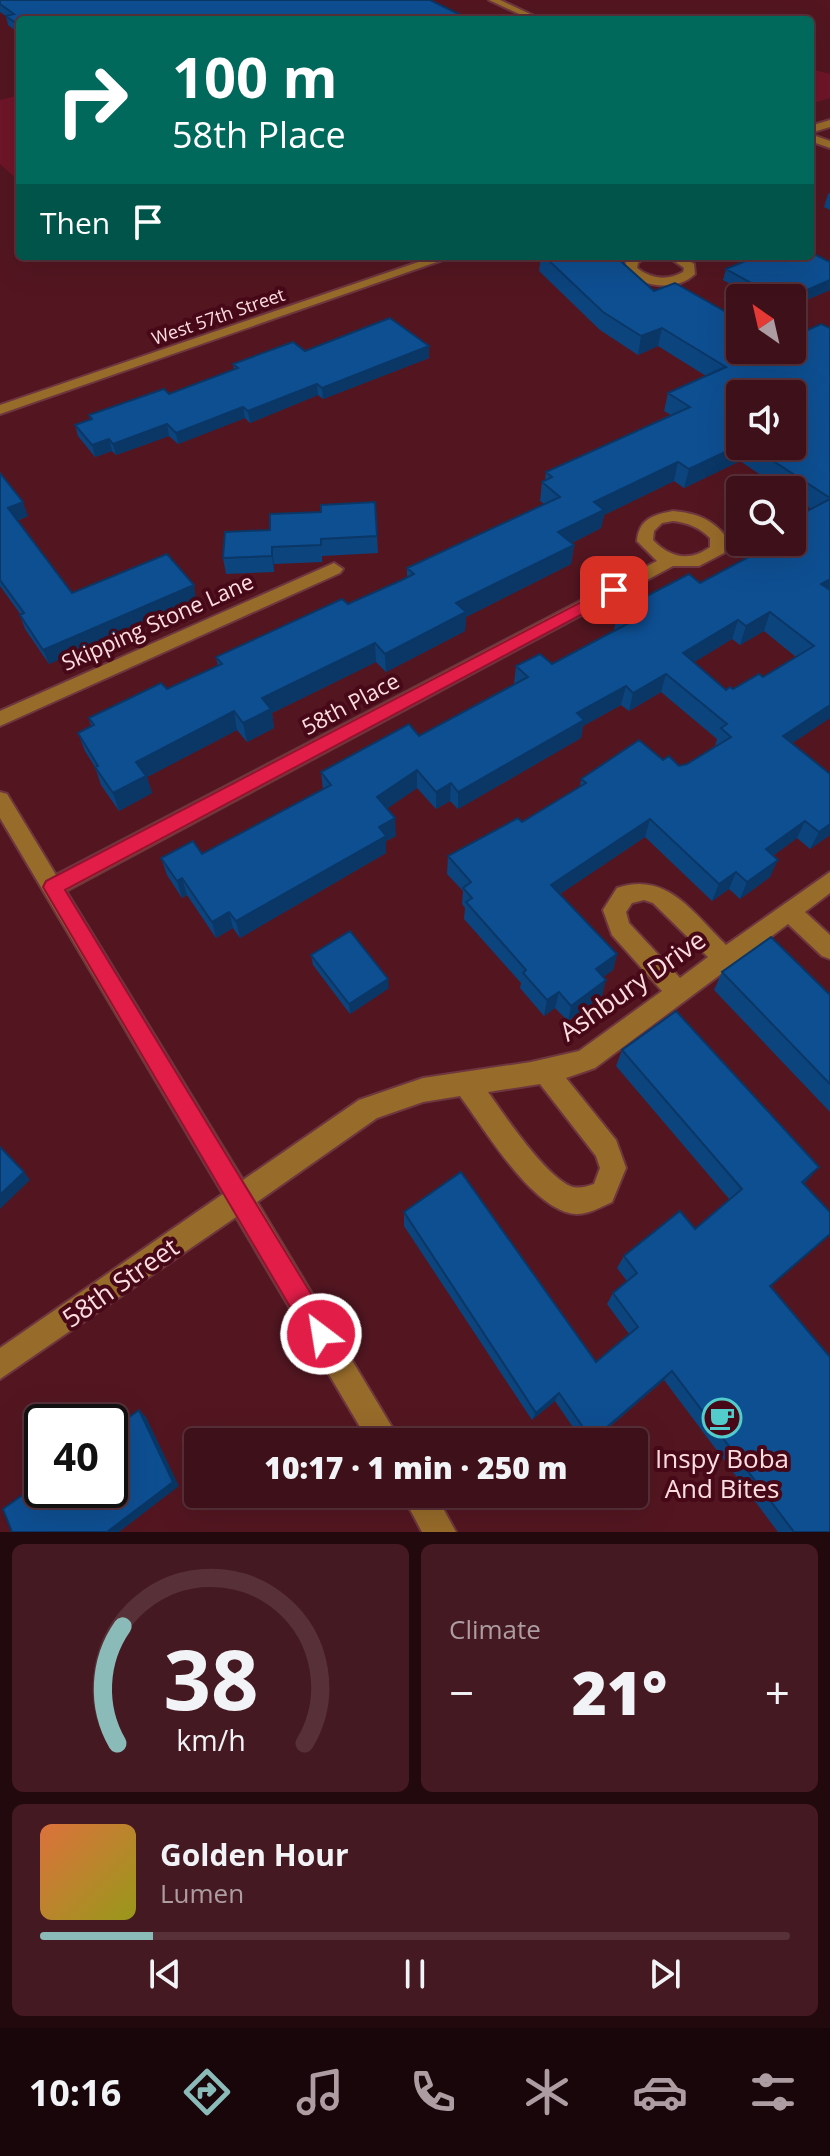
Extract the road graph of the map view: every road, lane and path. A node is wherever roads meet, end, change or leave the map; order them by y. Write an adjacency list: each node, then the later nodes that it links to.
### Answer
1 (493, 0): 2 (street)
2 (530, 16)
3 (436, 260): 6 (street, West 57th Street)
4 (634, 260): 5 (street)
5 (679, 260)
6 (0, 410)
7 (670, 561): 12 (street, 58th Place)
8 (334, 569): 9 (street, Skipping Stone Lane)
9 (0, 719)
10 (0, 800): 12 (street)
11 (828, 886): 13 (street, Ashbury Drive)
12 (53, 887): 19 (street)
13 (789, 911): 14 (street); 15 (street, Ashbury Drive)
14 (830, 949)
15 (723, 957): 16 (street, Ashbury Drive); 16 (street)
16 (678, 992): 17 (street, Ashbury Drive)
17 (546, 1072): 18 (street, Ashbury Drive); 18 (street)
18 (465, 1082): 19 (street, Ashbury Drive)
19 (240, 1200): 20 (street, 58th Street); 21 (street)
20 (0, 1365)
21 (378, 1428)
22 (425, 1508): 23 (street)
23 (440, 1532)

